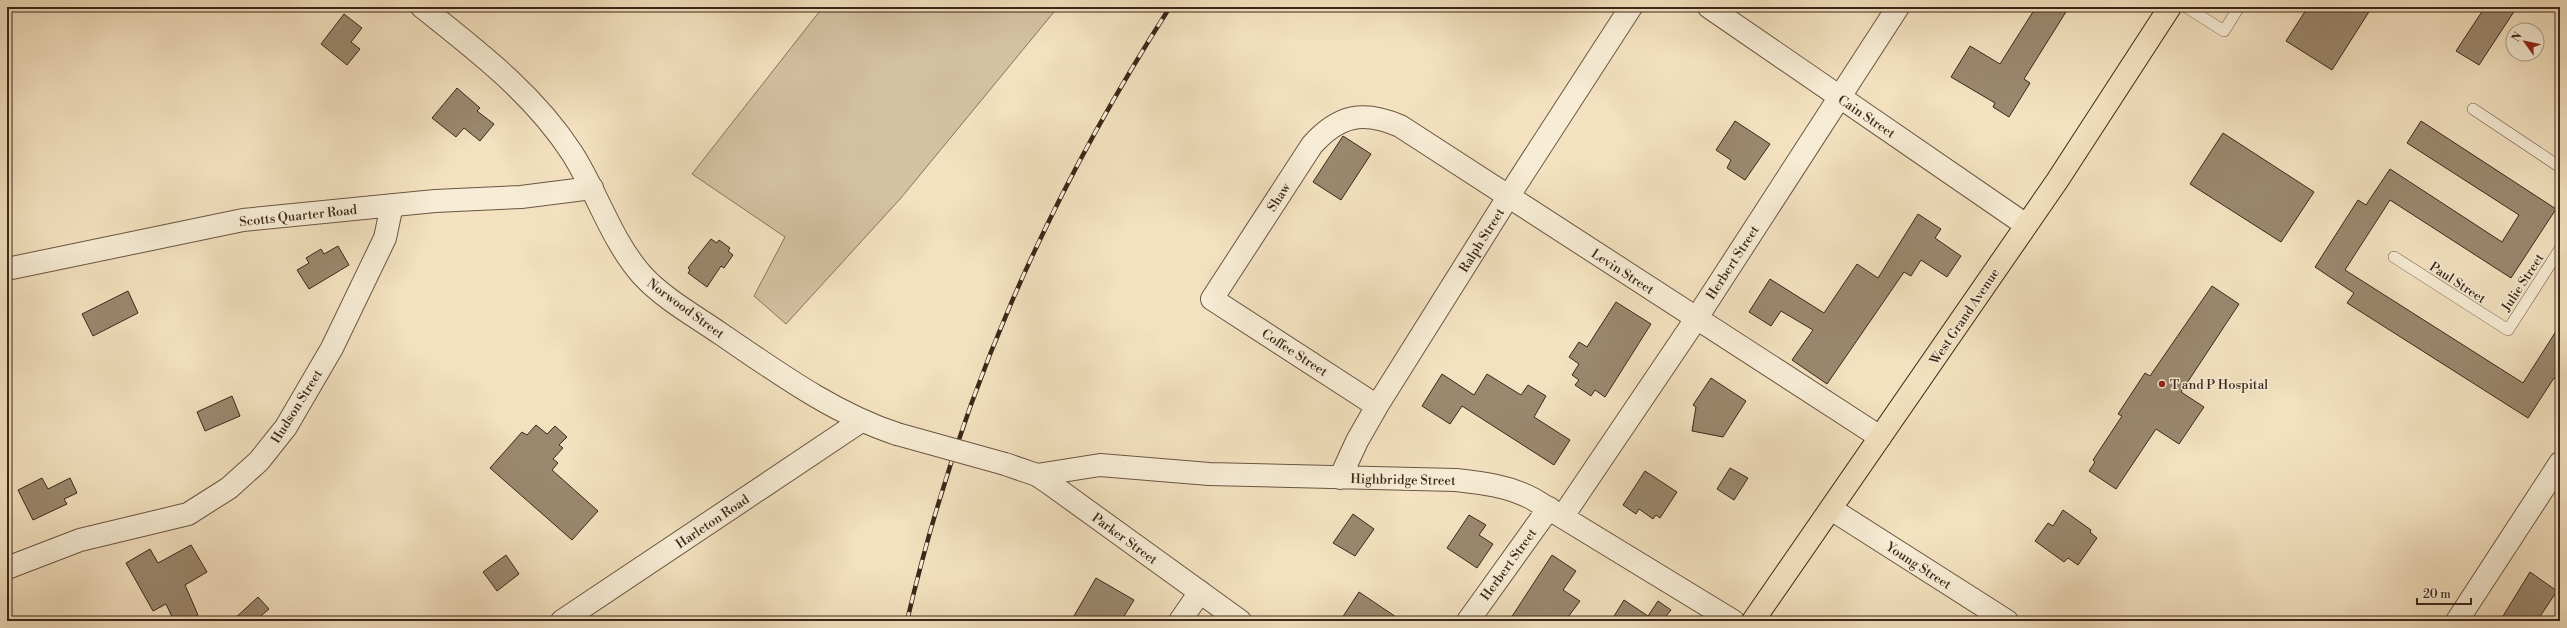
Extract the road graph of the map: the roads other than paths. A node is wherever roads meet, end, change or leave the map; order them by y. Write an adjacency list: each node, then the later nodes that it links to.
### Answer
1 (422, 7): 11 (street, Norwood Street)
2 (1631, 7): 12 (street, Ralph Street)
3 (1709, 7): 7 (street, Cain Street)
4 (1898, 7): 7 (street, Herbert Street)
5 (2173, 7): 6 (lane); 14 (highway, West Grand Avenue)
6 (2240, 7)
7 (1839, 97): 14 (street, Cain Street); 19 (street, Herbert Street)
8 (2473, 109): 10 (lane)
9 (1362, 116): 12 (street, Levin Street); 18 (street, Shaw)
10 (2560, 167)
11 (592, 188): 13 (street, Scotts Quarter Road); 22 (street, Norwood Street)
12 (1508, 197): 19 (street, Levin Street); 21 (street, Ralph Street)
13 (392, 205): 17 (street, Scotts Quarter Road); 30 (street, Hudson Street)
14 (2026, 225): 23 (highway, West Grand Avenue)
15 (2560, 249): 20 (lane, Julie Street)
16 (2394, 257): 20 (lane, Paul Street)
17 (7, 269)
18 (1212, 299): 21 (street, Coffee Street)
19 (1696, 319): 23 (street, Levin Street); 29 (street, Herbert Street)
20 (2508, 330)
21 (1377, 406): 27 (street, Ralph Street)
22 (861, 421): 25 (street, Norwood Street, bridge); 32 (street, Harleton Road)
23 (1880, 437): 28 (highway, West Grand Avenue)
24 (2560, 463): 39 (street)
25 (1004, 464): 26 (street, Parker Street)
26 (1037, 476): 27 (street, Highbridge Street); 31 (street, Parker Street)
27 (1340, 478): 29 (street, Highbridge Street)
28 (1831, 509): 37 (highway, West Grand Avenue); 38 (street, Young Street)
29 (1556, 512): 35 (street, Herbert Street); 36 (street, Highbridge Street)
30 (7, 568)
31 (1200, 592): 33 (street); 34 (street, Parker Street)
32 (562, 621)
33 (1180, 621)
34 (1240, 621)
35 (1468, 621)
36 (1733, 621)
37 (1753, 621)
38 (2006, 621)
39 (2457, 621)

